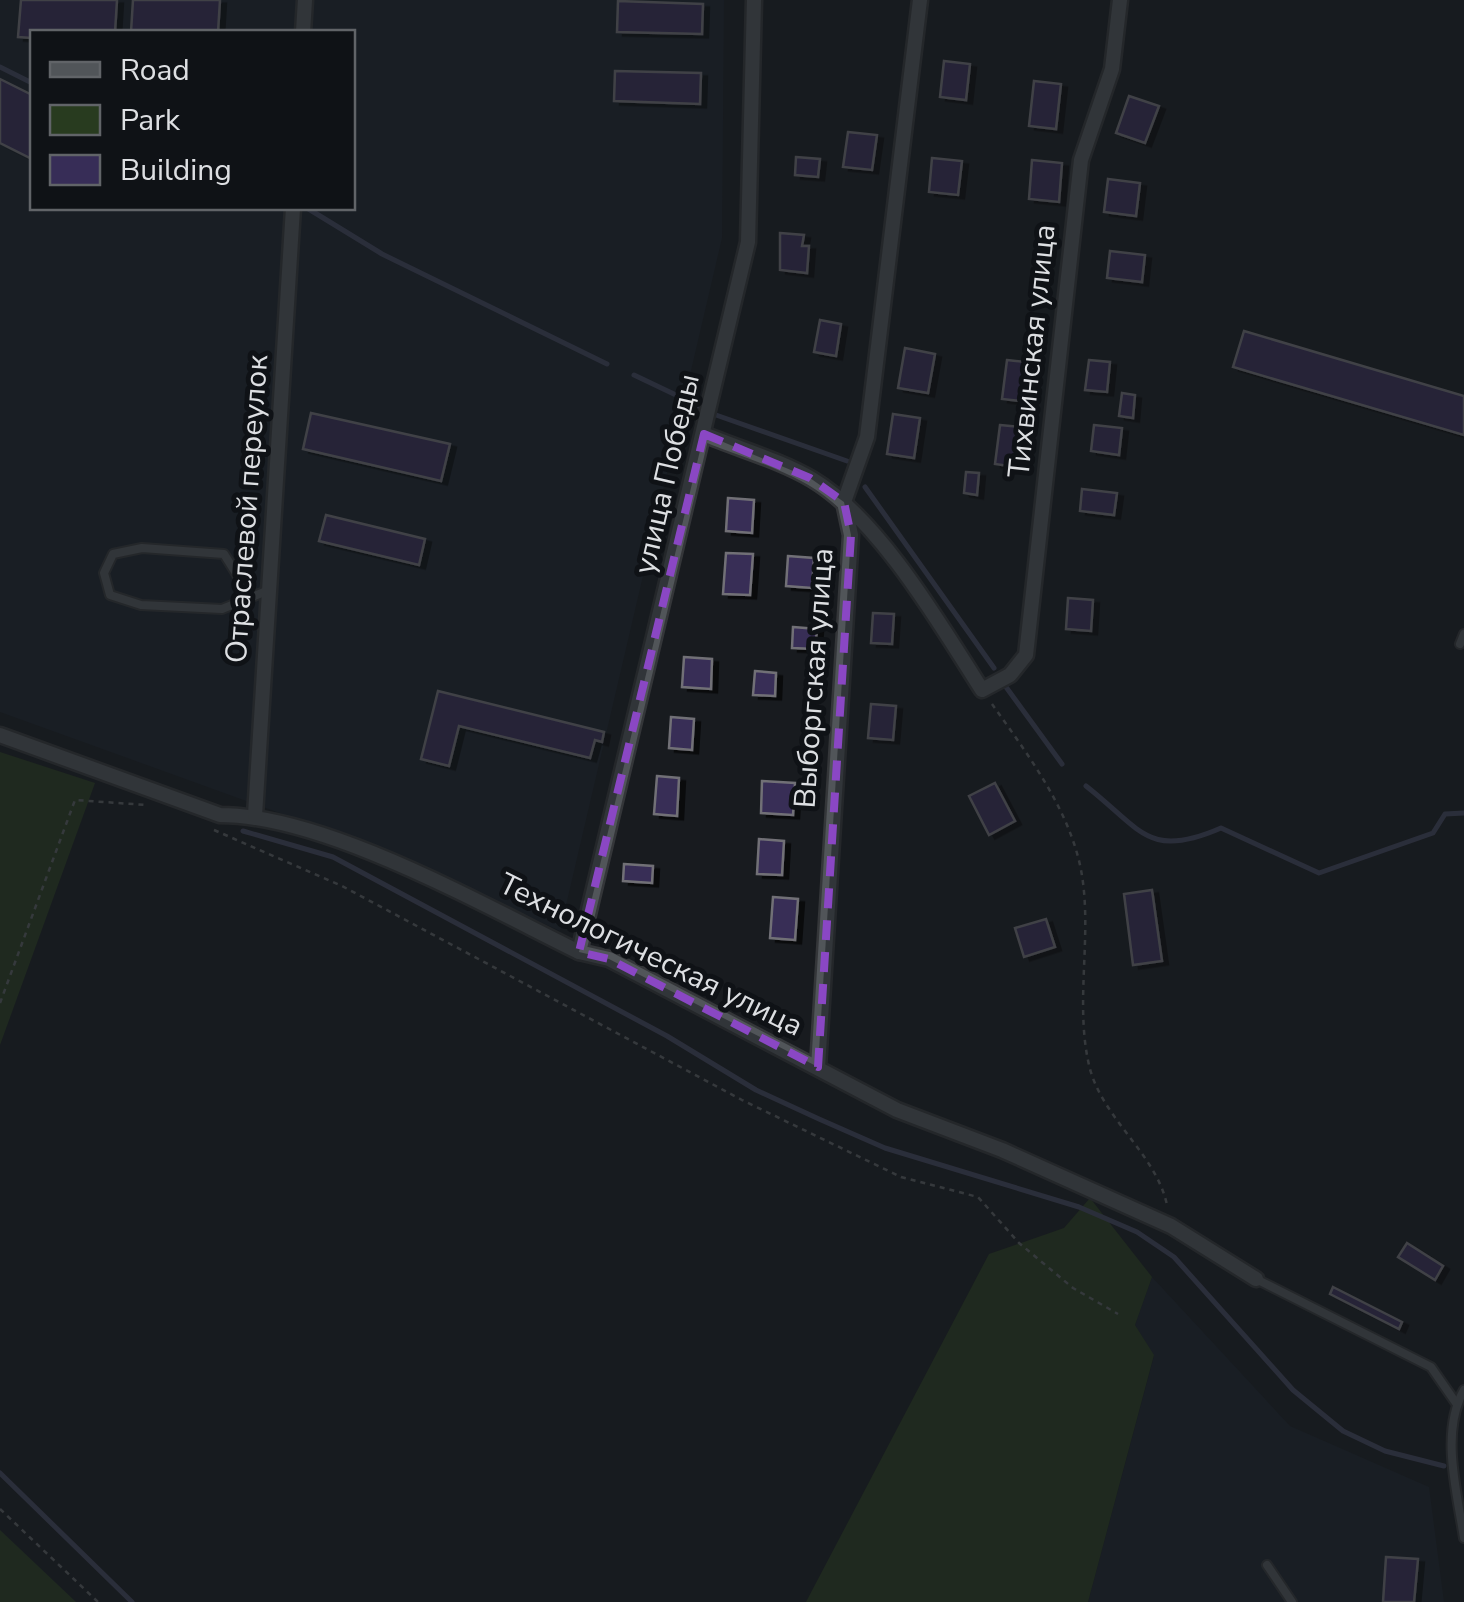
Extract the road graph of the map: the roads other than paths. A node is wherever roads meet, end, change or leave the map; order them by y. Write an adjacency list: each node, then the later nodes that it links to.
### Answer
1 (305, 0): 5 (street)
2 (754, 0): 7 (street, улица Победы)
3 (920, 0): 8 (street, Выборгская улица)
4 (1120, 0): 8 (street, Тихвинская улица)
5 (303, 30)
6 (293, 210): 9 (street, Отраслевой переулок)
7 (704, 434): 8 (street); 15 (street, улица Победы)
8 (844, 502): 16 (street, Выборгская улица)
9 (270, 590): 10 (lane); 14 (street, Отраслевой переулок)
10 (251, 598): 10 (lane)
11 (1464, 634): 12 (lane)
12 (1460, 644)
13 (0, 734): 14 (street, Технологическая улица)
14 (255, 815): 15 (street, Технологическая улица)
15 (579, 952): 16 (street, Технологическая улица)
16 (818, 1066): 17 (street, Технологическая улица)
17 (1256, 1279): 19 (lane)
18 (1464, 1390): 19 (lane)
19 (1456, 1403): 20 (lane)
20 (1452, 1446): 21 (lane); 22 (lane)
21 (1464, 1447)
22 (1464, 1538)
23 (1268, 1566): 24 (lane)
24 (1292, 1602)

